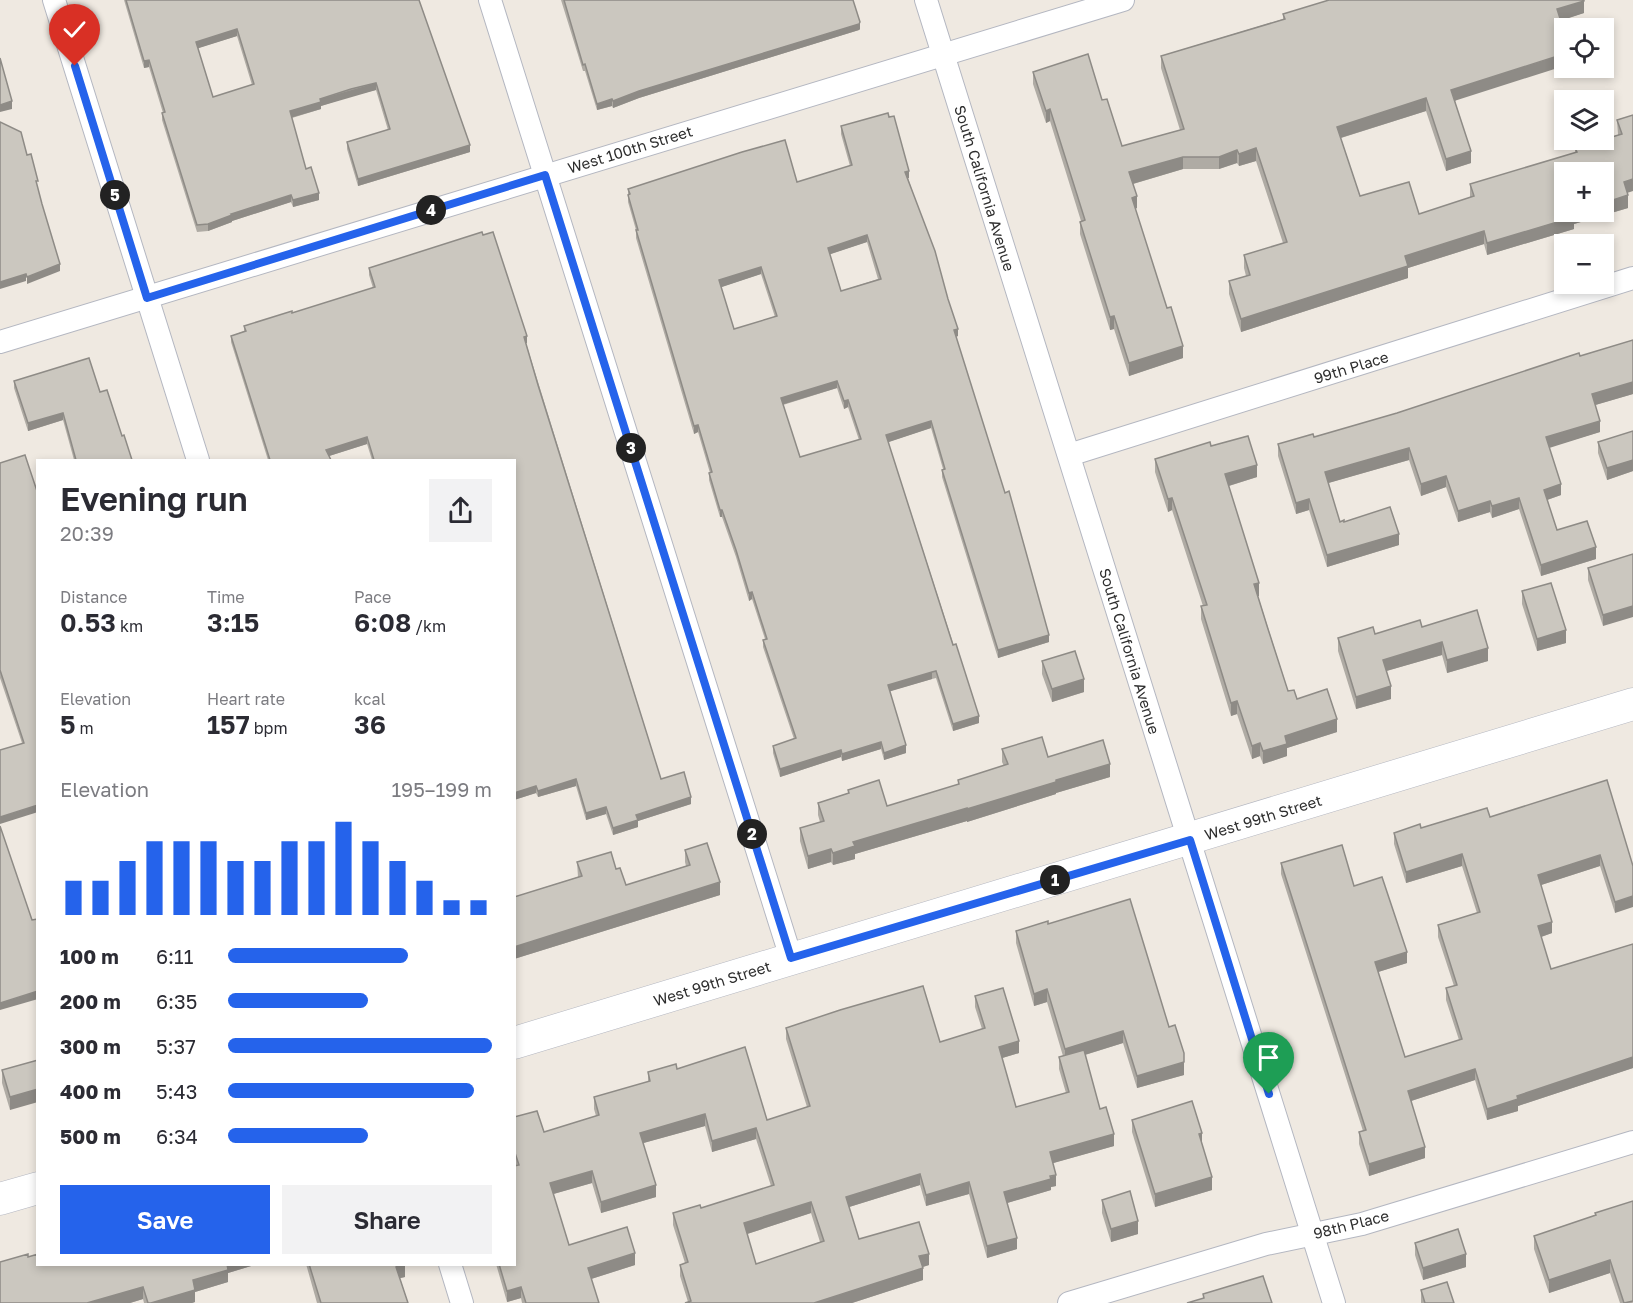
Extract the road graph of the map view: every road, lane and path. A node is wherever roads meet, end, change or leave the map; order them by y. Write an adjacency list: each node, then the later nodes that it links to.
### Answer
1 (54, 0): 8 (street)
2 (490, 0): 6 (street)
3 (926, 0): 5 (street, South California Avenue)
4 (1123, 0): 5 (street, West 100th Street)
5 (943, 54): 6 (street, West 100th Street); 10 (street, South California Avenue)
6 (545, 175): 8 (street, West 100th Street); 14 (street)
7 (1633, 278): 10 (street, 99th Place)
8 (147, 298): 9 (street, West 100th Street); 11 (street)
9 (0, 342)
10 (1069, 455): 13 (street, South California Avenue)
11 (198, 459)
12 (1633, 704): 13 (street, West 99th Street)
13 (1190, 840): 14 (street, West 99th Street); 19 (street, South California Avenue)
14 (791, 958): 15 (street, West 99th Street)
15 (516, 1042)
16 (1633, 1142): 19 (street, 98th Place)
17 (36, 1189): 18 (street)
18 (0, 1199)
19 (1312, 1234): 22 (street, 98th Place); 23 (street, South California Avenue)
20 (451, 1266): 21 (street)
21 (462, 1303)
22 (1069, 1303)
23 (1334, 1303)

